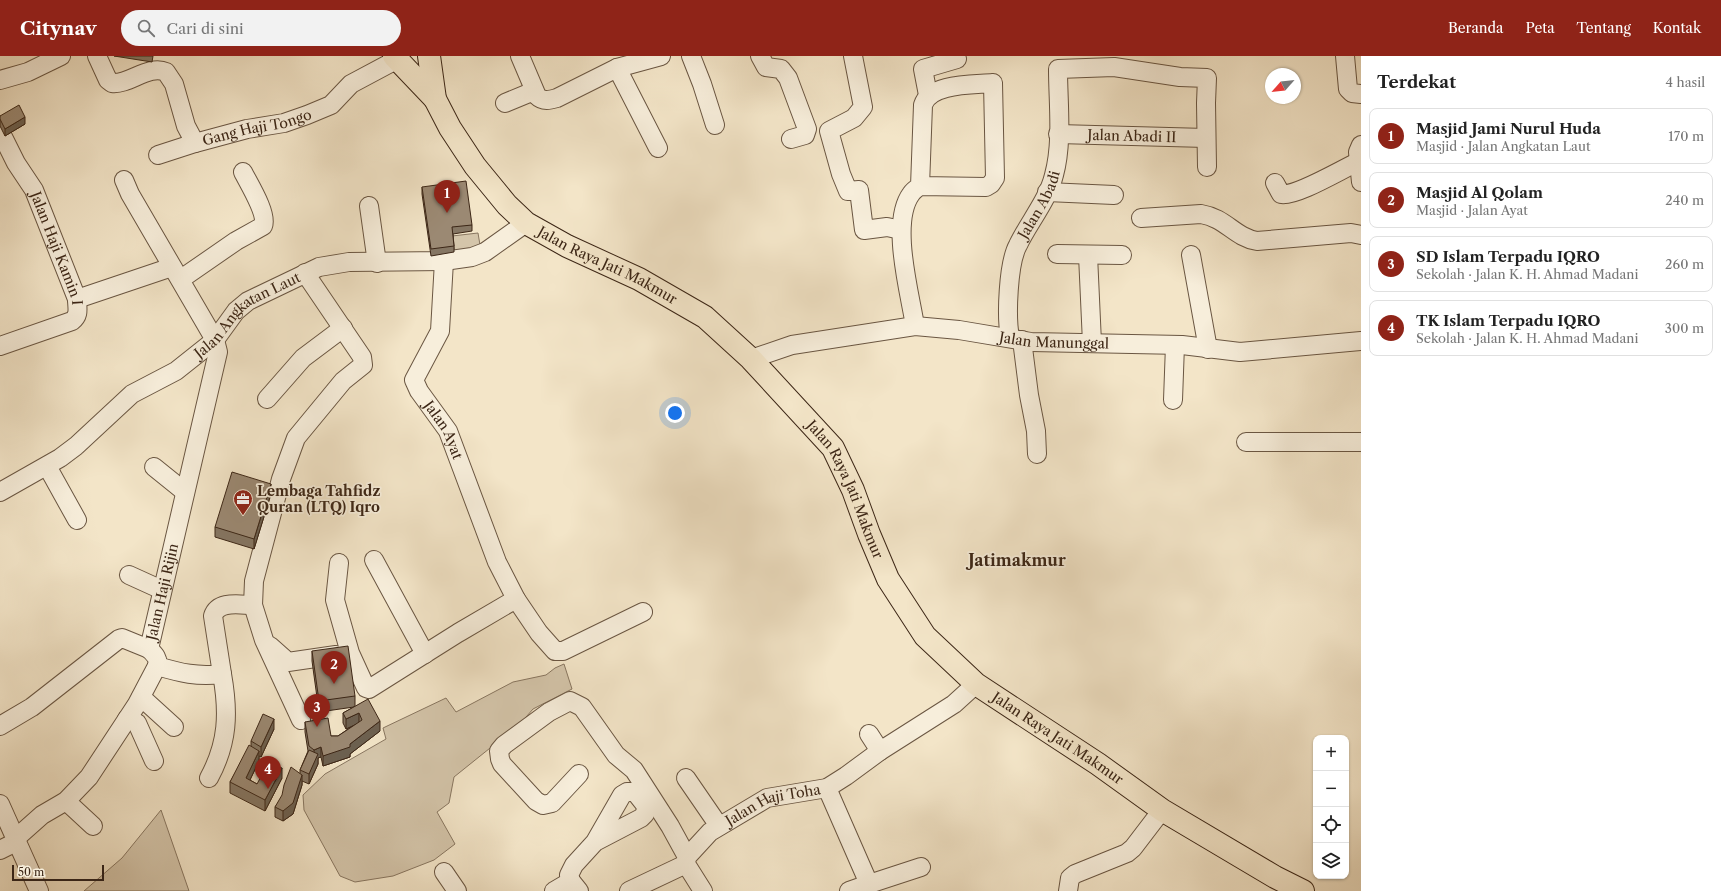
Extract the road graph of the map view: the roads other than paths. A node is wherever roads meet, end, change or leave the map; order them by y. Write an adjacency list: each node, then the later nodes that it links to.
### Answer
1 (61, 56): 13 (street)
2 (97, 56): 24 (street, Gang Haji Tongo)
3 (429, 56): 17 (main road, Jalan Raya Jati Makmur)
4 (520, 56): 14 (street)
5 (661, 56): 12 (street)
6 (691, 56): 19 (street)
7 (760, 56): 23 (street)
8 (853, 56): 39 (street)
9 (956, 56): 16 (street)
10 (1345, 56): 15 (street)
11 (395, 58): 17 (main road); 24 (street, Gang Haji Tongo)
12 (617, 68): 14 (street); 25 (street)
13 (0, 80)
14 (534, 91): 18 (street)
15 (1361, 94)
16 (928, 95): 33 (street); 33 (street)
17 (435, 99): 38 (main road, Jalan Raya Jati Makmur)
18 (506, 103)
19 (716, 125)
20 (0, 131): 49 (street, Jalan Haji Kamin I)
21 (1058, 134): 22 (street, Jalan Abadi II); 22 (street, Jalan Abadi); 34 (street, Jalan Abadi)
22 (1206, 138): 28 (street)
23 (791, 139)
24 (194, 143): 27 (street)
25 (658, 148)
26 (1360, 153): 31 (street); 32 (street)
27 (158, 155)
28 (1207, 167)
29 (243, 172): 47 (street)
30 (124, 180): 47 (street)
31 (1361, 182)
32 (1275, 183)
33 (920, 186): 39 (street)
34 (1047, 192): 35 (street); 52 (street, Jalan Abadi)
35 (1114, 195)
36 (369, 206): 46 (street)
37 (1141, 218): 40 (street)
38 (526, 223): 45 (street, Jalan Angkatan Laut); 59 (main road, Jalan Raya Jati Makmur)
39 (901, 230): 50 (street)
40 (1361, 235)
41 (1057, 254): 42 (street)
42 (1088, 255): 43 (street); 55 (street)
43 (1122, 255)
44 (1192, 255): 58 (street)
45 (444, 261): 46 (street, Jalan Angkatan Laut); 74 (street, Jalan Ayat)
46 (377, 263): 48 (street, Jalan Angkatan Laut)
47 (176, 273): 49 (street); 53 (street)
48 (305, 273): 51 (street); 53 (street, Jalan Angkatan Laut)
49 (76, 299): 57 (street, Jalan Haji Kamin I)
50 (916, 326): 52 (street, Jalan Manunggal); 59 (street, Jalan Manunggal)
51 (343, 328): 60 (street); 75 (street)
52 (1016, 339): 55 (street, Jalan Manunggal); 64 (street, Jalan Abadi)
53 (215, 340): 65 (street, Jalan Angkatan Laut); 68 (street, Jalan Haji Rijin)
54 (1361, 341): 58 (street, Jalan Manunggal)
55 (1092, 343): 56 (street, Jalan Manunggal)
56 (1176, 345): 58 (street, Jalan Manunggal); 61 (street)
57 (0, 346)
58 (1208, 349)
59 (751, 359): 83 (main road, Jalan Raya Jati Makmur)
60 (267, 399)
61 (1173, 400)
62 (1246, 442): 63 (street)
63 (1361, 442)
64 (1037, 454)
65 (47, 466): 67 (street, Jalan Angkatan Laut); 69 (street)
66 (154, 467): 68 (street)
67 (0, 492)
68 (185, 492): 73 (street, Jalan Haji Rijin)
69 (77, 520)
70 (374, 560): 80 (street)
71 (339, 563): 79 (street)
72 (129, 575): 73 (street)
73 (162, 590): 78 (street, Jalan Haji Rijin)
74 (516, 600): 76 (street, Jalan Ayat); 80 (street)
75 (253, 605): 77 (street); 82 (street)
76 (643, 612)
77 (264, 640): 79 (street); 86 (street)
78 (149, 649): 81 (street, Jalan Haji Rijin); 87 (street)
79 (350, 653): 80 (street)
80 (425, 654)
81 (157, 666): 82 (street); 84 (street)
82 (222, 674): 93 (street)
83 (976, 684): 90 (street, Jalan Haji Toha); 98 (main road, Jalan Raya Jati Makmur)
84 (140, 697): 85 (street); 88 (street)
85 (127, 719): 91 (street); 96 (street)
86 (301, 720)
87 (0, 726)
88 (174, 727)
89 (869, 734): 90 (street)
90 (880, 751): 95 (street, Jalan Haji Toha)
91 (154, 761)
92 (579, 774): 104 (street)
93 (209, 778)
94 (686, 778): 100 (street)
95 (827, 788): 100 (street, Jalan Haji Toha); 107 (street)
96 (66, 801): 99 (street); 101 (street)
97 (0, 804): 101 (street)
98 (1162, 810): 108 (main road, Jalan Raya Jati Makmur); 117 (street)
99 (92, 826)
100 (719, 826): 104 (street, Jalan Haji Toha)
101 (16, 841): 103 (street); 110 (street)
102 (595, 842): 109 (street)
103 (0, 850)
104 (684, 863): 113 (street); 114 (street); 115 (street)
105 (920, 867): 107 (street)
106 (444, 872): 111 (street)
107 (869, 884): 116 (street)
108 (1272, 884): 118 (main road, Jalan Raya Jati Makmur)
109 (575, 886): 112 (street)
110 (40, 891)
111 (457, 891)
112 (554, 891)
113 (629, 891)
114 (690, 891)
115 (703, 891)
116 (849, 891)
117 (1068, 891)
118 (1303, 891)

